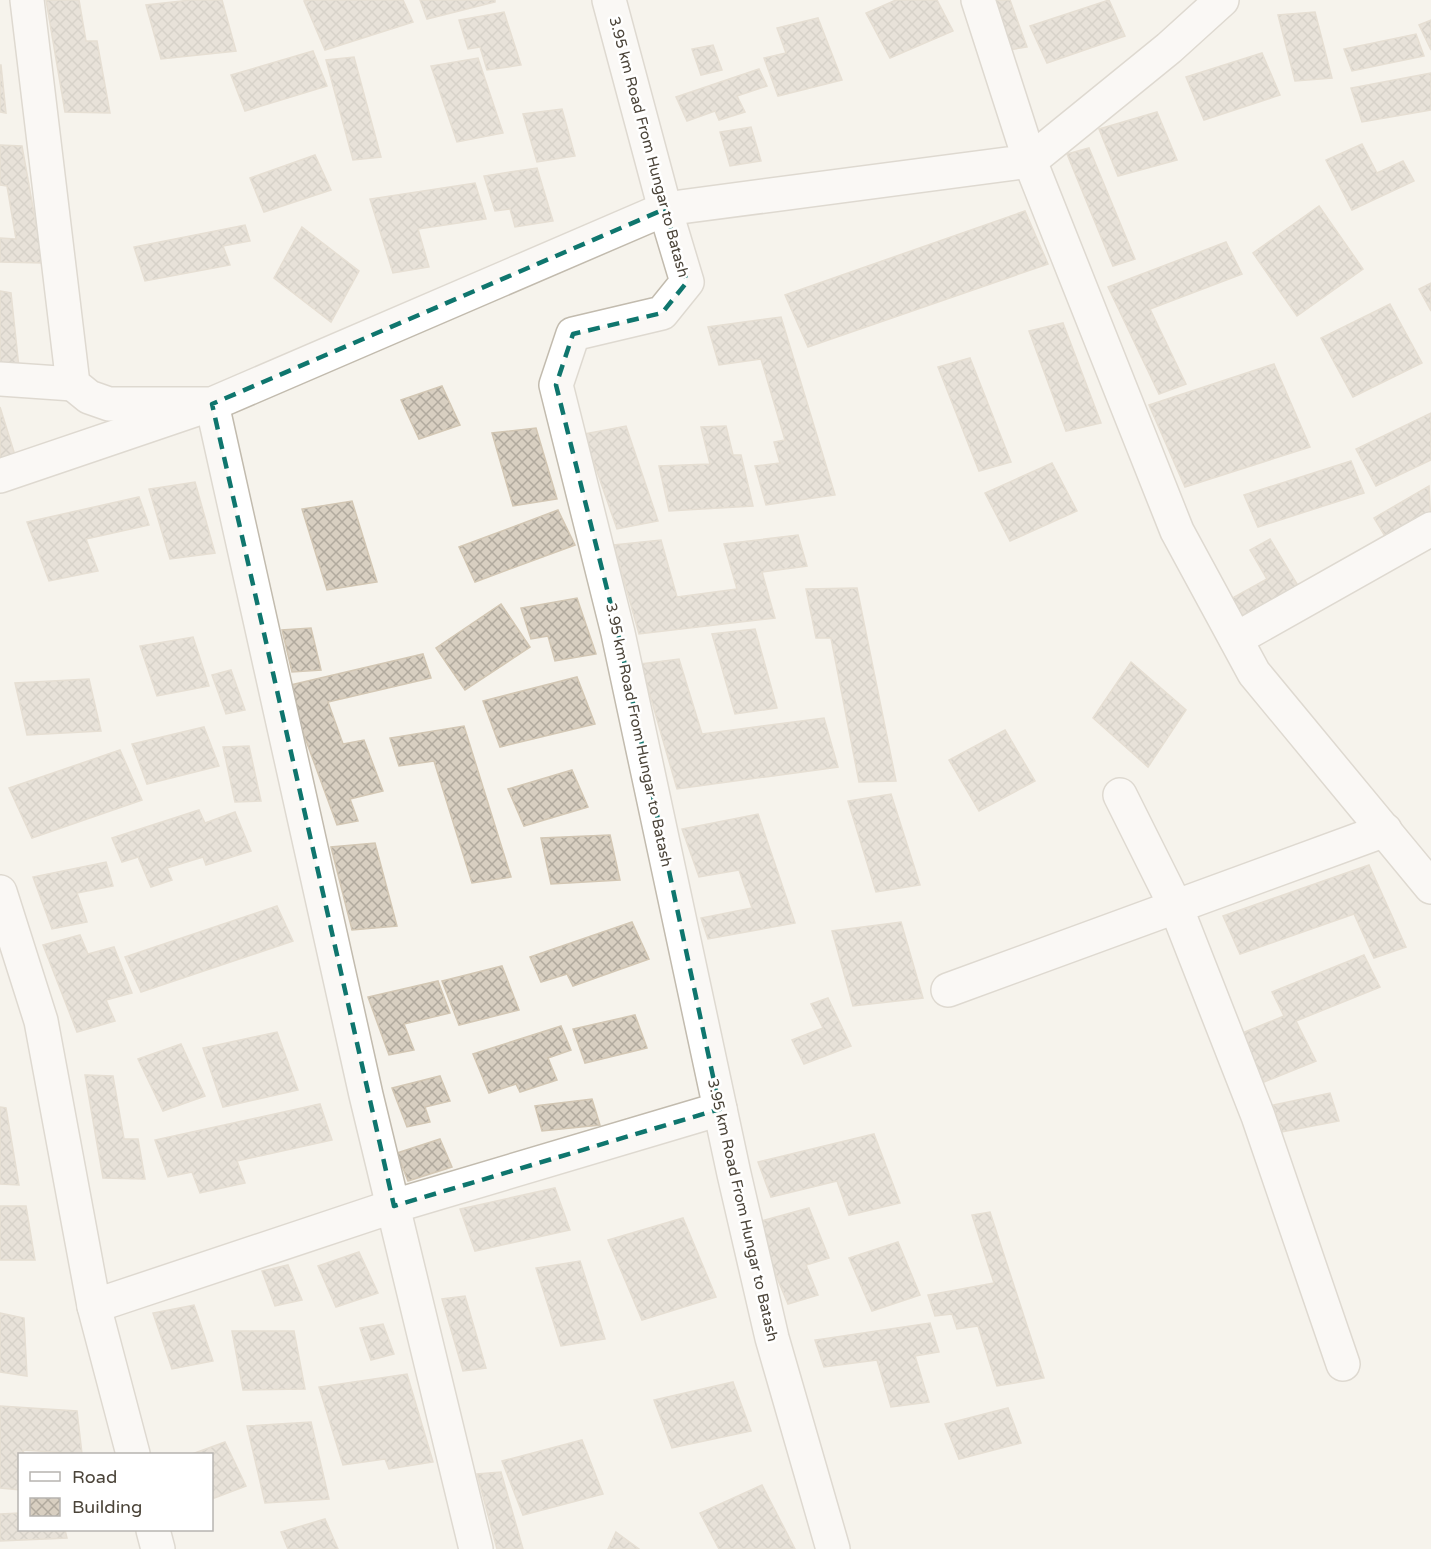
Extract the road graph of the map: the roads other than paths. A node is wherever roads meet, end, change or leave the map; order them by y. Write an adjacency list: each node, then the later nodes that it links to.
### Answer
1 (27, 0): 8 (street)
2 (609, 0): 6 (street, 3.95 km Road From Hungar to Batash)
3 (978, 0): 5 (street)
4 (1222, 0): 5 (street)
5 (1030, 161): 6 (street); 12 (street)
6 (665, 209): 9 (street); 19 (street, 3.95 km Road From Hungar to Batash)
7 (0, 379): 8 (street)
8 (73, 384): 9 (street)
9 (212, 404): 10 (street); 20 (street)
10 (0, 476)
11 (1431, 529): 12 (street)
12 (1236, 639): 14 (street)
13 (1120, 795): 17 (street)
14 (1385, 830): 15 (street); 17 (street)
15 (1431, 887)
16 (0, 892): 21 (street)
17 (1176, 907): 18 (street); 22 (street)
18 (948, 990)
19 (720, 1109): 20 (street); 27 (street, 3.95 km Road From Hungar to Batash)
20 (394, 1206): 21 (street); 26 (street)
21 (94, 1306): 23 (street)
22 (1343, 1364)
23 (133, 1453)
24 (153, 1531): 25 (street)
25 (158, 1549)
26 (476, 1549)
27 (833, 1549)

